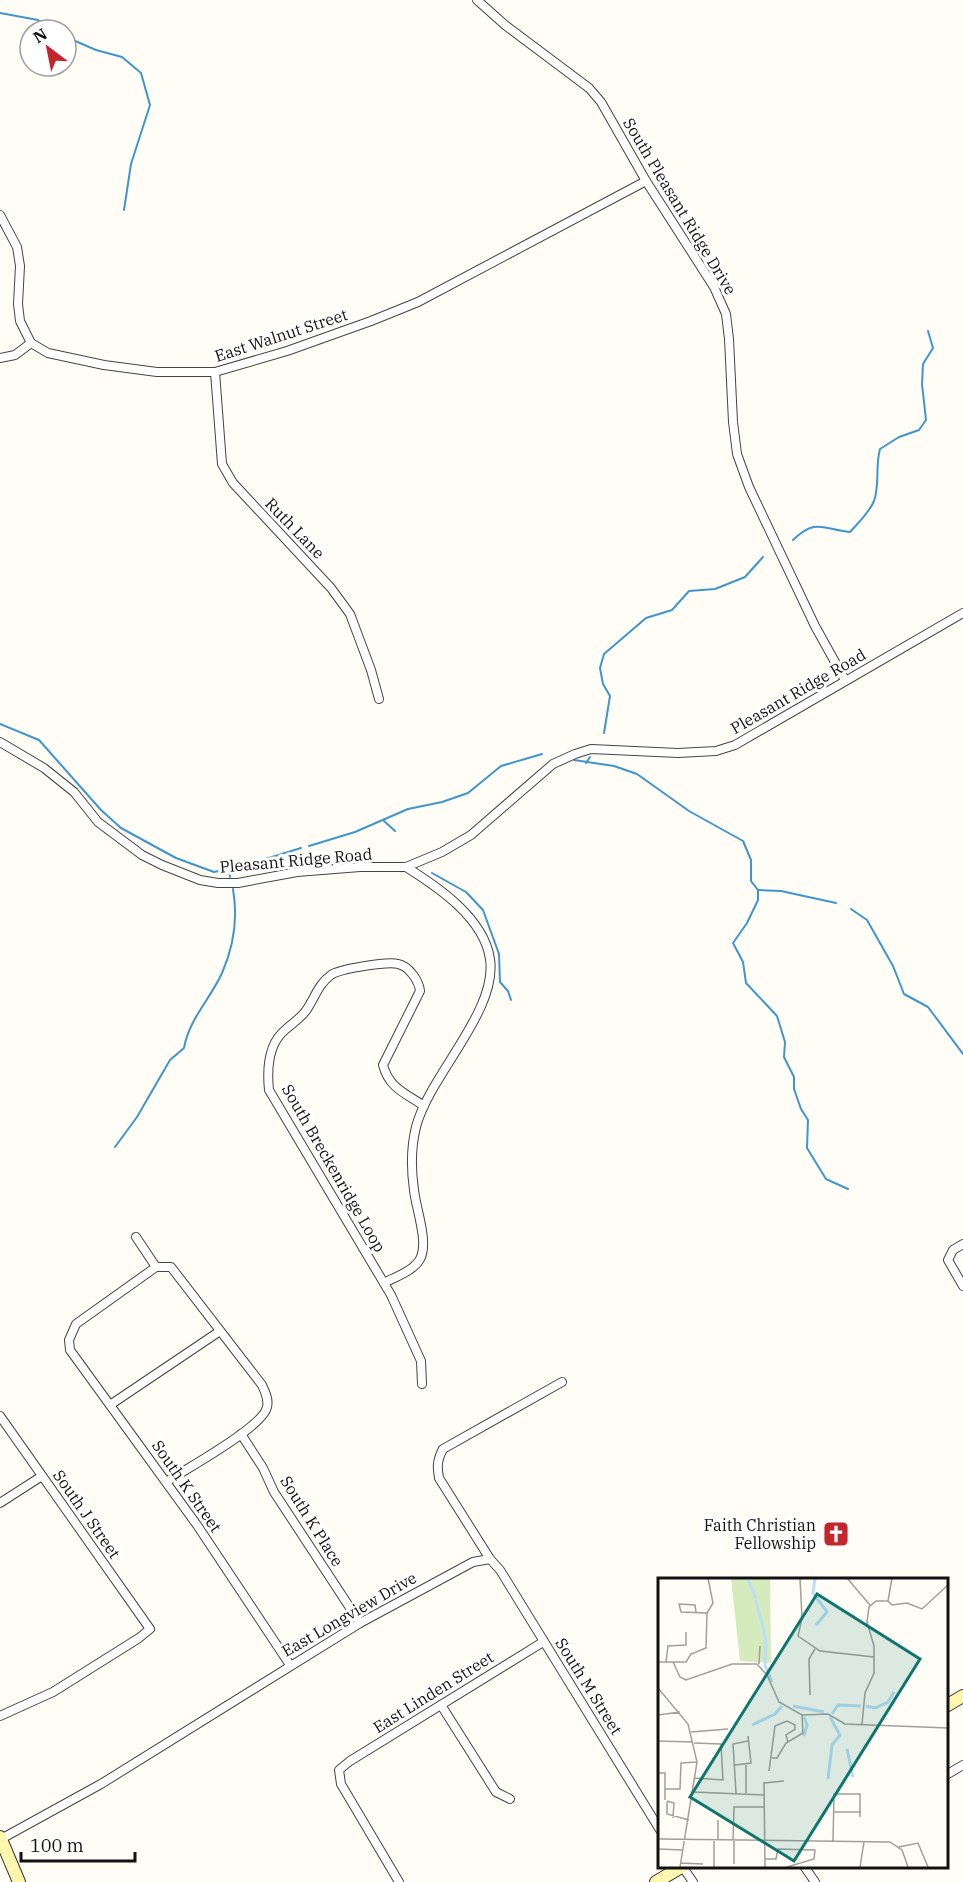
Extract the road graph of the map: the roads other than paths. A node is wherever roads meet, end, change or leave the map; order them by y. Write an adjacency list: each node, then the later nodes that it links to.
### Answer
1 (477, 0): 2 (street, South Pleasant Ridge Drive)
2 (646, 181): 6 (street, East Walnut Street); 8 (street, South Pleasant Ridge Drive)
3 (0, 215): 4 (street)
4 (31, 343): 5 (street); 6 (street, East Walnut Street)
5 (0, 358)
6 (215, 372): 9 (street, Ruth Lane)
7 (963, 613): 8 (street, Pleasant Ridge Road)
8 (844, 680): 11 (street, Pleasant Ridge Road)
9 (379, 699)
10 (0, 742): 11 (street, Pleasant Ridge Road)
11 (406, 867): 12 (street)
12 (424, 1106): 16 (street); 16 (street, South Breckenridge Loop)
13 (136, 1237): 15 (street)
14 (963, 1244): 17 (street)
15 (156, 1267): 18 (street); 21 (street, South K Street)
16 (384, 1283): 20 (street, South Breckenridge Loop)
17 (963, 1287)
18 (220, 1331): 21 (street); 23 (street)
19 (562, 1382): 27 (street)
20 (422, 1384)
21 (110, 1405): 25 (street, South K Street)
22 (0, 1416): 24 (street, South J Street)
23 (241, 1434): 25 (street); 28 (street, South K Place)
24 (42, 1476): 26 (street); 34 (street, South J Street)
25 (166, 1482): 30 (street, South K Street)
26 (0, 1503)
27 (490, 1559): 28 (street, East Longview Drive); 29 (street, South M Street)
28 (360, 1623): 30 (street, East Longview Drive)
29 (543, 1641): 32 (street, East Linden Street); 38 (street, South M Street)
30 (290, 1665): 39 (street, East Longview Drive)
31 (963, 1696): 33 (street)
32 (441, 1705): 37 (street); 44 (street, East Linden Street)
33 (948, 1705)
34 (0, 1716)
35 (963, 1766): 36 (street)
36 (948, 1774)
37 (510, 1799)
38 (658, 1827)
39 (0, 1838): 43 (street)
40 (681, 1867): 45 (street)
41 (684, 1867): 46 (street)
42 (805, 1867): 47 (street)
43 (19, 1882)
44 (399, 1882)
45 (656, 1882)
46 (693, 1882)
47 (815, 1882)

